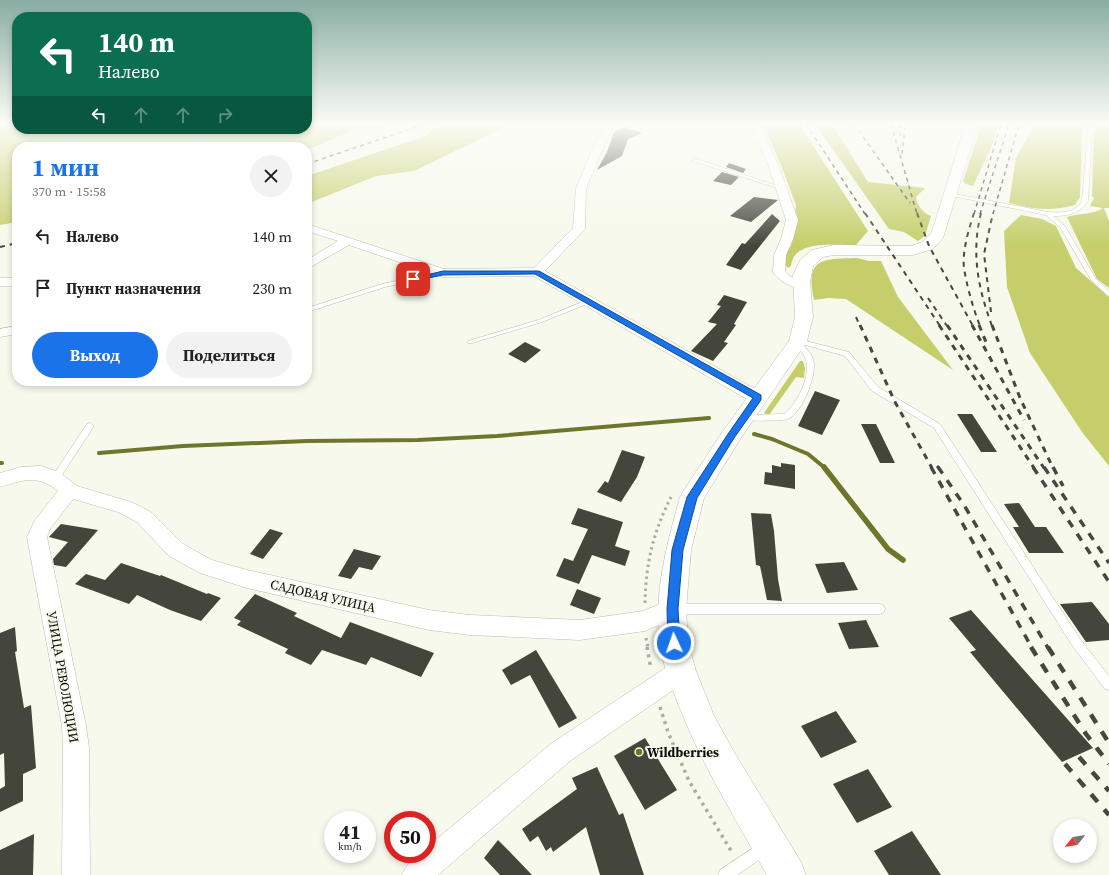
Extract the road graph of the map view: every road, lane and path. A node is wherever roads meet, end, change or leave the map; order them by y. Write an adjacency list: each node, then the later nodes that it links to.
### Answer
1 (591, 165): 14 (street)
2 (710, 165): 8 (lane)
3 (773, 165): 8 (street)
4 (959, 165): 9 (main road)
5 (1088, 165): 10 (lane)
6 (0, 170): 7 (path)
7 (5, 174)
8 (779, 187): 18 (street)
9 (950, 195): 10 (lane); 18 (main road)
10 (1048, 214): 19 (lane)
11 (312, 229): 12 (street)
12 (347, 241): 13 (street); 15 (street)
13 (312, 262)
14 (537, 272): 15 (street); 20 (street)
15 (443, 273): 21 (lane)
16 (0, 282): 17 (street)
17 (12, 282)
18 (802, 284): 25 (main road)
19 (1109, 294)
20 (590, 301): 24 (lane); 26 (street)
21 (312, 308)
22 (12, 331): 23 (street)
23 (0, 333)
24 (470, 342)
25 (797, 342): 26 (main road); 26 (lane); 35 (lane)
26 (751, 408): 31 (main road)
27 (90, 426): 29 (lane)
28 (0, 480): 29 (street, САДОВАЯ УЛИЦА)
29 (62, 484): 33 (street, САДОВАЯ УЛИЦА); 39 (street, УЛИЦА РЕВОЛЮЦИИ)
30 (674, 493): 33 (path)
31 (672, 609): 32 (lane); 33 (street, САДОВАЯ УЛИЦА); 34 (main road)
32 (880, 609)
33 (645, 621): 36 (path)
34 (681, 671): 36 (street); 37 (main road)
35 (1109, 685)
36 (655, 689): 38 (path); 40 (street)
37 (769, 844): 38 (lane); 42 (main road)
38 (740, 865): 41 (lane)
39 (76, 875)
40 (416, 875)
41 (725, 875)
42 (788, 875)

